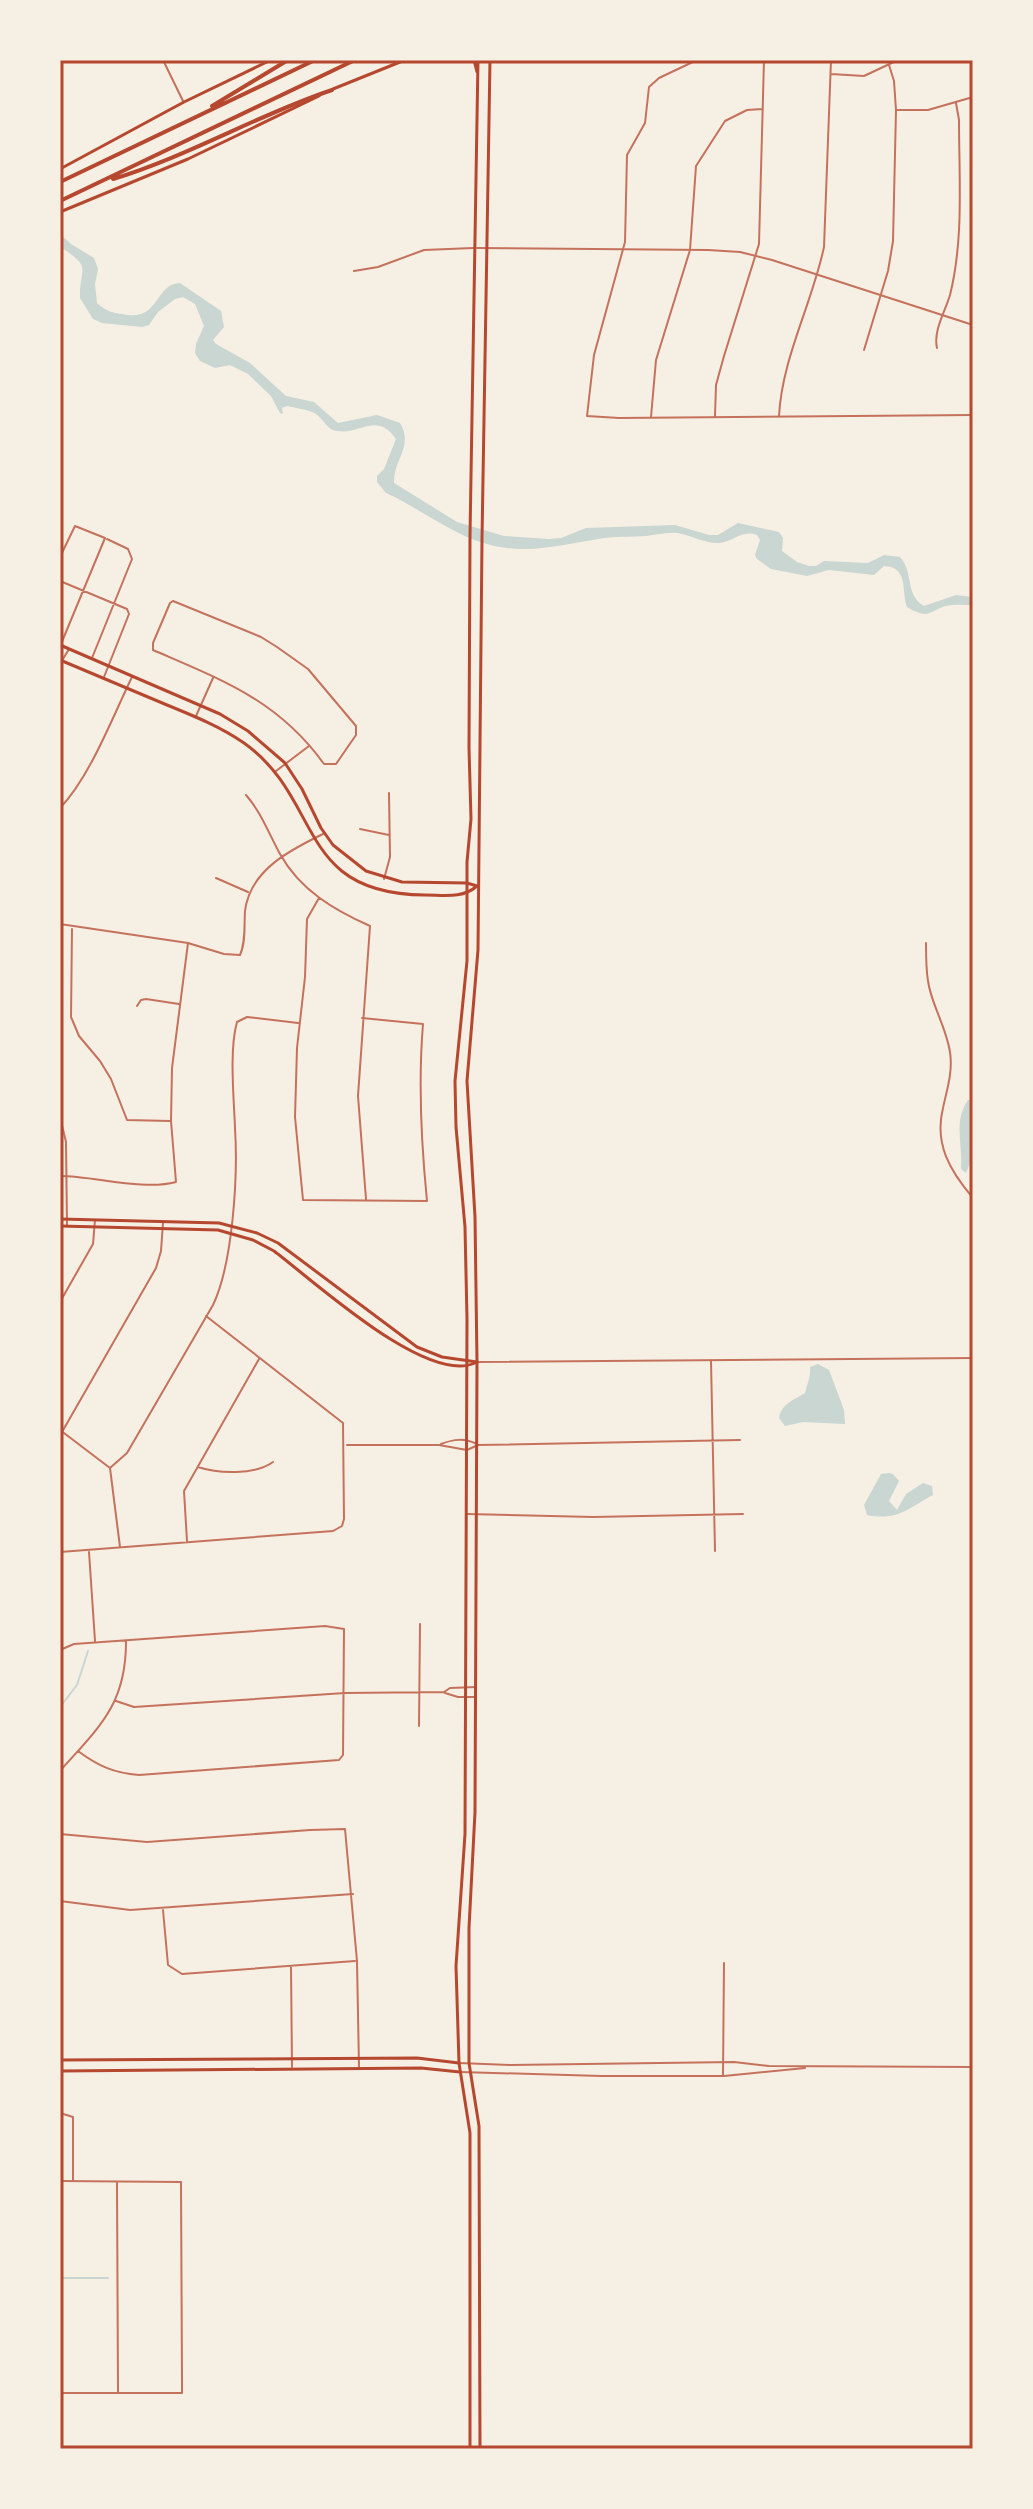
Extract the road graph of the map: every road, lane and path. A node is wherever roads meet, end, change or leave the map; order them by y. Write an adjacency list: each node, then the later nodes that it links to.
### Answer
1 (163, 60): 17 (street)
2 (271, 60): 17 (main road)
3 (288, 60): 21 (highway)
4 (315, 60): 21 (highway)
5 (355, 60): 26 (highway)
6 (405, 60): 15 (main road)
7 (476, 60): 22 (main road)
8 (490, 60): 23 (main road)
9 (697, 60): 31 (street)
10 (764, 60): 19 (street)
11 (831, 60): 14 (street)
12 (898, 60): 13 (street)
13 (889, 65): 14 (street); 20 (street)
14 (830, 74): 35 (street)
15 (332, 90): 26 (highway); 28 (main road)
16 (973, 97): 18 (street)
17 (184, 102): 24 (main road)
18 (956, 103): 20 (street); 37 (street)
19 (763, 109): 32 (street); 33 (street)
20 (896, 110): 36 (street)
21 (193, 118): 25 (highway)
22 (477, 120): 23 (main road); 29 (main road)
23 (489, 120): 30 (main road)
24 (60, 169)
25 (60, 182)
26 (99, 183): 27 (highway)
27 (60, 201)
28 (60, 212)
29 (475, 248): 30 (street); 34 (street); 39 (main road)
30 (486, 248): 31 (street); 40 (main road)
31 (624, 249): 32 (street); 46 (street)
32 (690, 250): 33 (street); 46 (street)
33 (756, 256): 35 (street); 44 (street)
34 (354, 271)
35 (818, 275): 36 (street); 45 (street)
36 (881, 295): 37 (street); 42 (street)
37 (943, 316): 38 (street); 41 (street)
38 (973, 325)
39 (473, 326): 40 (main road); 60 (main road)
40 (485, 326): 61 (main road)
41 (937, 348)
42 (864, 350)
43 (973, 415): 45 (street)
44 (715, 417): 45 (street); 46 (street)
45 (779, 417)
46 (651, 418)
47 (105, 538): 48 (street); 50 (street); 51 (street)
48 (60, 557)
49 (60, 581): 50 (street)
50 (83, 591): 51 (street); 52 (street)
51 (115, 604): 54 (street); 56 (street)
52 (60, 645): 53 (main road)
53 (69, 649): 54 (main road); 55 (street)
54 (92, 659): 56 (main road)
55 (61, 661): 59 (main road)
56 (108, 666): 57 (main road); 59 (street)
57 (132, 677): 62 (street); 63 (main road)
58 (214, 677): 63 (street); 65 (street); 65 (street)
59 (103, 678): 62 (main road)
60 (469, 685): 61 (main road); 71 (main road)
61 (480, 685): 72 (main road)
62 (127, 688): 64 (main road); 70 (street)
63 (201, 707): 64 (street); 66 (main road)
64 (196, 717): 67 (main road)
65 (310, 745): 66 (street)
66 (285, 763): 67 (street); 74 (main road)
67 (275, 772): 76 (main road)
68 (389, 793): 75 (street)
69 (246, 795): 77 (street)
70 (60, 808)
71 (470, 827): 72 (main road); 80 (main road)
72 (480, 828): 81 (main road)
73 (360, 829): 75 (street)
74 (325, 834): 76 (street); 79 (main road)
75 (389, 835): 79 (street)
76 (313, 839): 77 (street); 83 (main road)
77 (282, 858): 82 (street); 84 (street)
78 (216, 878): 82 (street)
79 (384, 879): 80 (main road)
80 (467, 883): 81 (main road); 83 (main road)
81 (477, 886): 83 (main road); 94 (main road)
82 (249, 892): 87 (street)
83 (467, 895): 93 (main road)
84 (319, 898): 91 (street); 92 (street)
85 (60, 924): 86 (street)
86 (72, 926): 87 (street); 96 (street)
87 (188, 943): 89 (street)
88 (926, 943): 99 (street)
89 (180, 1004): 90 (street); 96 (street)
90 (137, 1006)
91 (362, 1018): 100 (street); 100 (street)
92 (299, 1023): 100 (street); 105 (street)
93 (455, 1081): 94 (main road); 112 (main road)
94 (467, 1081): 111 (main road)
95 (60, 1117): 98 (street)
96 (171, 1121): 98 (street)
97 (60, 1176): 98 (street)
98 (66, 1176): 102 (street)
99 (973, 1198)
100 (366, 1200)
101 (60, 1219): 102 (main road)
102 (67, 1219): 103 (main road); 107 (street)
103 (95, 1219): 104 (main road); 108 (street)
104 (163, 1221): 105 (main road); 109 (street)
105 (230, 1225): 110 (street); 113 (main road)
106 (60, 1226): 107 (main road)
107 (67, 1226): 108 (main road)
108 (96, 1227): 109 (main road); 117 (street)
109 (162, 1229): 110 (main road); 125 (street)
110 (229, 1233): 114 (main road); 118 (street)
111 (476, 1244): 112 (main road); 123 (main road)
112 (466, 1245): 121 (main road)
113 (289, 1252): 114 (main road); 115 (main road)
114 (284, 1258): 116 (main road)
115 (331, 1284): 116 (main road); 121 (main road)
116 (326, 1291): 124 (main road)
117 (60, 1302)
118 (206, 1316): 119 (street); 135 (street)
119 (260, 1358): 129 (street); 134 (street)
120 (973, 1358): 122 (street)
121 (467, 1359): 123 (main road); 124 (main road)
122 (711, 1360): 123 (street); 127 (street)
123 (477, 1362): 124 (main road); 131 (main road)
124 (467, 1367): 126 (main road)
125 (61, 1431): 135 (street)
126 (467, 1440): 130 (street); 131 (street); 132 (main road)
127 (713, 1440): 128 (street); 131 (street); 138 (street)
128 (740, 1440)
129 (344, 1445): 130 (street); 140 (street)
130 (439, 1445): 132 (street)
131 (478, 1445): 132 (street); 137 (main road)
132 (467, 1450): 136 (main road)
133 (273, 1462): 134 (street)
134 (197, 1467): 140 (street)
135 (110, 1468): 141 (street)
136 (466, 1514): 137 (street); 147 (main road)
137 (476, 1514): 138 (street); 146 (main road)
138 (714, 1514): 139 (street); 143 (street)
139 (743, 1514)
140 (187, 1542): 141 (street)
141 (120, 1547): 142 (street)
142 (89, 1550): 144 (street); 149 (street)
143 (715, 1551)
144 (60, 1552)
145 (420, 1624): 153 (street)
146 (477, 1633): 147 (main road); 152 (main road)
147 (465, 1634): 151 (main road)
148 (126, 1640): 149 (street); 155 (street); 158 (street)
149 (95, 1643): 150 (street)
150 (60, 1650)
151 (465, 1687): 152 (street); 154 (street); 156 (main road)
152 (476, 1687): 157 (main road)
153 (420, 1692): 154 (street); 155 (street); 159 (street)
154 (444, 1692): 156 (street)
155 (345, 1693): 158 (street); 160 (street)
156 (465, 1697): 157 (street); 163 (main road)
157 (476, 1697): 162 (main road)
158 (116, 1701): 160 (street)
159 (419, 1726)
160 (78, 1751): 161 (street)
161 (60, 1771)
162 (475, 1812): 163 (main road); 172 (main road)
163 (465, 1813): 171 (main road)
164 (60, 1834): 165 (street)
165 (353, 1894): 167 (street); 168 (street)
166 (60, 1901): 167 (street)
167 (163, 1909): 170 (street)
168 (357, 1961): 170 (street); 173 (street)
169 (724, 1963): 179 (street)
170 (291, 1966): 176 (street)
171 (456, 1973): 172 (main road); 180 (main road)
172 (468, 1973): 181 (main road)
173 (359, 2058): 174 (main road); 176 (main road); 185 (street)
174 (404, 2058): 180 (main road); 186 (main road)
175 (237, 2059): 176 (main road); 178 (main road); 187 (main road)
176 (292, 2059): 188 (street)
177 (60, 2060): 178 (main road)
178 (111, 2060): 190 (main road)
179 (723, 2062): 182 (street); 183 (street); 194 (street)
180 (459, 2063): 181 (street); 191 (main road)
181 (469, 2063): 182 (street); 192 (main road)
182 (571, 2064): 193 (street)
183 (814, 2067): 184 (street); 194 (street)
184 (973, 2067)
185 (359, 2068): 186 (main road); 188 (main road)
186 (404, 2068): 191 (main road)
187 (236, 2069): 188 (main road); 190 (main road)
188 (292, 2069)
189 (60, 2071): 190 (main road)
190 (111, 2071)
191 (460, 2072): 192 (street); 200 (main road)
192 (470, 2073): 193 (street); 199 (main road)
193 (572, 2076): 194 (street)
194 (724, 2076)
195 (60, 2113): 197 (street)
196 (60, 2181): 197 (street)
197 (73, 2181): 198 (street)
198 (117, 2182): 204 (street); 204 (street)
199 (479, 2197): 200 (main road); 202 (main road)
200 (469, 2198): 201 (main road)
201 (470, 2270): 202 (main road); 205 (main road)
202 (480, 2270): 206 (main road)
203 (60, 2393): 204 (street)
204 (118, 2393)
205 (470, 2404): 206 (main road); 207 (main road)
206 (480, 2404): 208 (main road)
207 (470, 2449)
208 (480, 2449)

